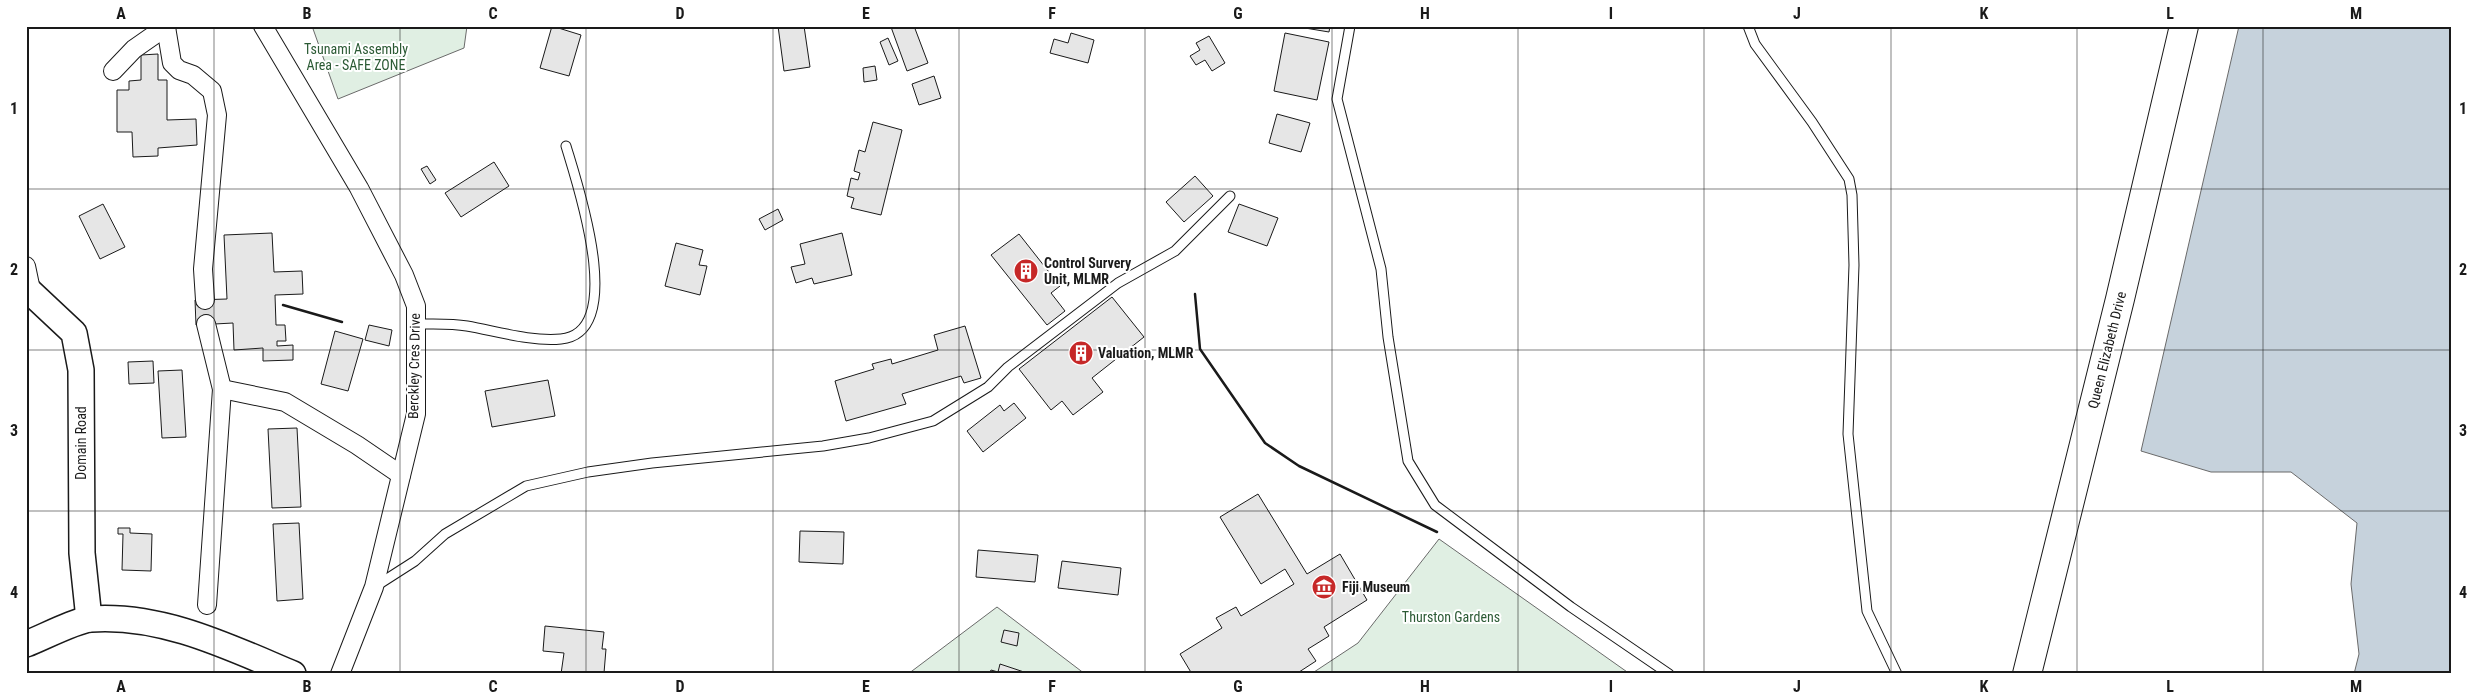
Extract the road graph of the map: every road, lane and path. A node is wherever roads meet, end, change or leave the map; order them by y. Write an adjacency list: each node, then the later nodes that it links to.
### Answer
1 (263, 26): 13 (street, Berckley Cres Drive)
2 (1350, 26): 22 (lane)
3 (1748, 26): 23 (lane)
4 (2184, 26): 24 (main road, Queen Elizabeth Drive)
5 (167, 27): 6 (street); 11 (street)
6 (113, 71)
7 (566, 146): 13 (lane)
8 (1230, 196): 16 (lane)
9 (26, 266): 10 (street)
10 (29, 289): 18 (street, Domain Road)
11 (205, 300)
12 (206, 324): 14 (street)
13 (417, 324): 15 (street, Berckley Cres Drive)
14 (222, 389): 15 (street); 17 (street)
15 (401, 475): 16 (street, Berckley Cres Drive)
16 (374, 587): 21 (street, Berckley Cres Drive)
17 (207, 605)
18 (89, 619): 19 (street); 20 (street)
19 (26, 644)
20 (293, 674)
21 (340, 674)
22 (1669, 674)
23 (1897, 674)
24 (2028, 674)

